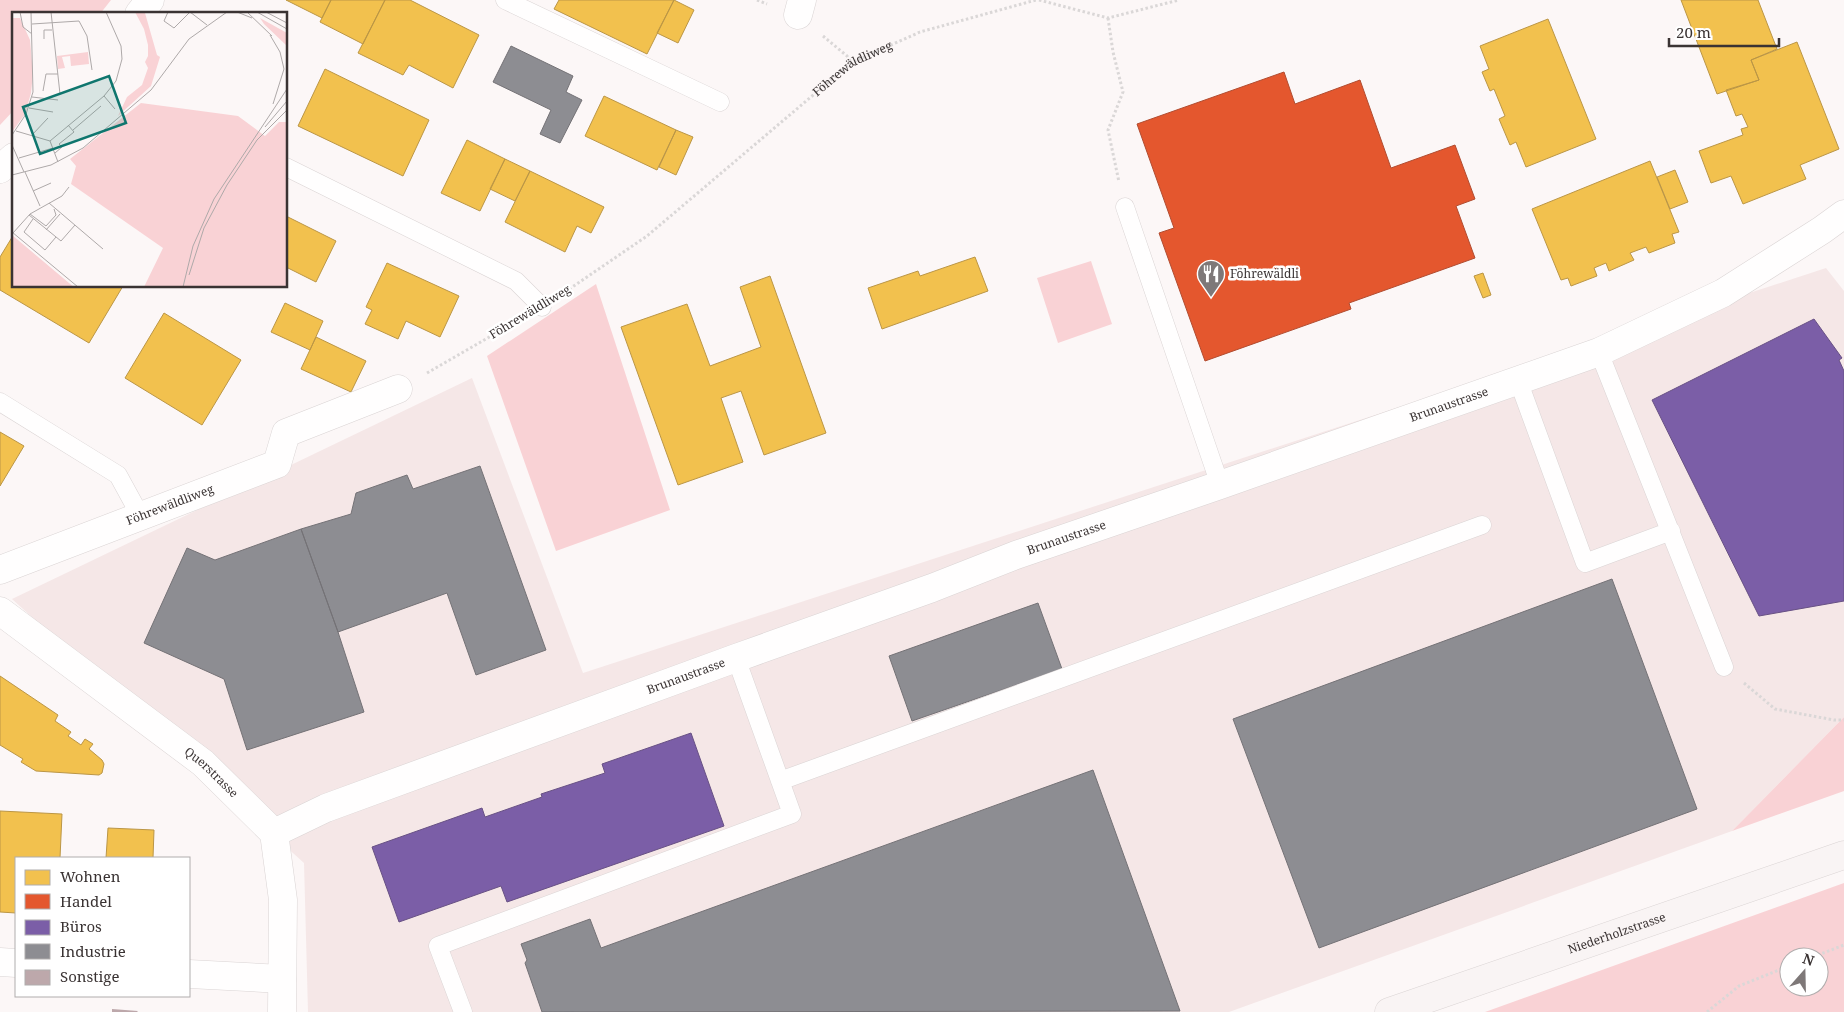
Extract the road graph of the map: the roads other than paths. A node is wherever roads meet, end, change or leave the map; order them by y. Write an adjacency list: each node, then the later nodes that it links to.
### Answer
1 (150, 0): 3 (street)
2 (505, 0): 4 (lane)
3 (140, 12)
4 (720, 102)
5 (12, 158): 7 (street)
6 (288, 168): 10 (lane)
7 (0, 169)
8 (1125, 207): 15 (lane)
9 (1844, 214): 11 (street, Brunaustrasse)
10 (542, 307)
11 (1599, 352): 12 (street, Brunaustrasse); 18 (lane)
12 (1518, 380): 15 (street, Brunaustrasse); 18 (lane)
13 (398, 389): 16 (street, Föhrewäldliweg)
14 (0, 402): 16 (lane)
15 (1220, 485): 21 (street, Brunaustrasse)
16 (141, 517): 19 (street, Föhrewäldliweg)
17 (1482, 525): 23 (lane)
18 (1671, 532): 22 (lane)
19 (0, 570)
20 (0, 611): 24 (street, Querstrasse)
21 (736, 658): 23 (lane); 24 (street, Brunaustrasse)
22 (1724, 667)
23 (780, 781): 31 (lane)
24 (274, 832): 29 (street)
25 (1844, 855): 32 (main road, Niederholzstrasse)
26 (0, 962): 27 (street)
27 (15, 963)
28 (190, 974): 29 (street)
29 (282, 979): 30 (street)
30 (282, 1012)
31 (463, 1012)
32 (1389, 1012)

